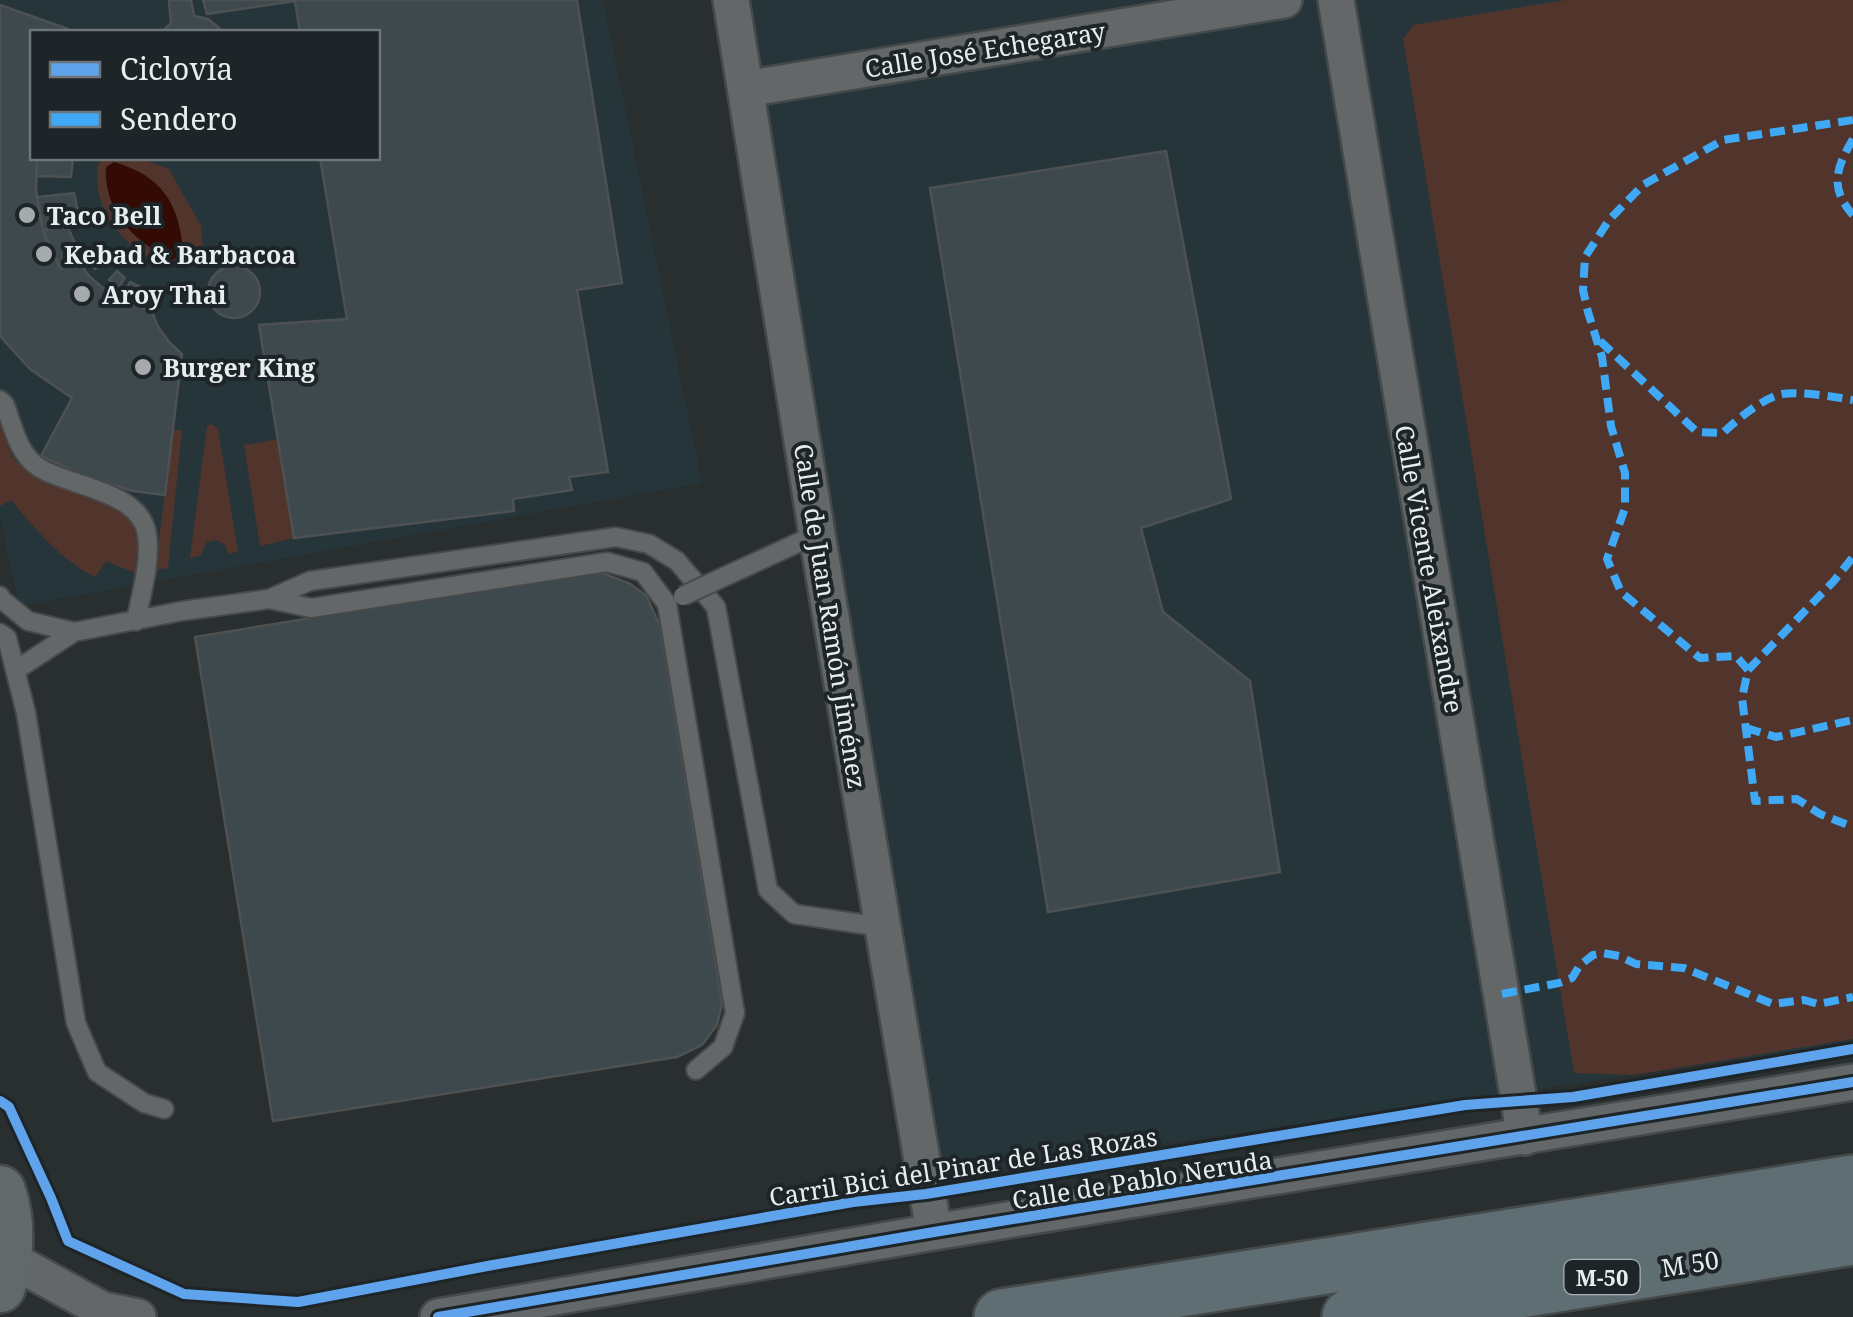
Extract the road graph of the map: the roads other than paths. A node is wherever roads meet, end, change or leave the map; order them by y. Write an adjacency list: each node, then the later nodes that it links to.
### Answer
1 (731, 0): 4 (street, Calle de Juan Ramón Jiménez)
2 (1284, 0): 4 (street, Calle José Echegaray)
3 (1336, 0): 18 (street, Calle Vicente Aleixandre)
4 (746, 89): 6 (street, Calle de Juan Ramón Jiménez)
5 (0, 400): 10 (lane)
6 (816, 534): 9 (lane, bridge); 14 (street, Calle de Juan Ramón Jiménez)
7 (0, 596): 11 (lane)
8 (268, 599): 9 (lane); 10 (lane); 14 (lane)
9 (675, 600): 15 (lane)
10 (136, 621): 11 (lane)
11 (74, 632): 13 (lane)
12 (0, 633): 13 (lane)
13 (16, 670): 17 (lane)
14 (882, 927): 21 (street, Calle de Juan Ramón Jiménez)
15 (696, 1070)
16 (1853, 1082): 18 (street, Calle de Pablo Neruda)
17 (164, 1109)
18 (1525, 1138): 21 (street, Calle de Pablo Neruda)
19 (1853, 1182): 26 (highway)
20 (0, 1191): 23 (street)
21 (934, 1232): 25 (street, Calle de Pablo Neruda)
22 (1853, 1237): 27 (highway, M 50 / M-50)
23 (4, 1272): 24 (street)
24 (138, 1317)
25 (438, 1317)
26 (1002, 1317)
27 (1350, 1317)

